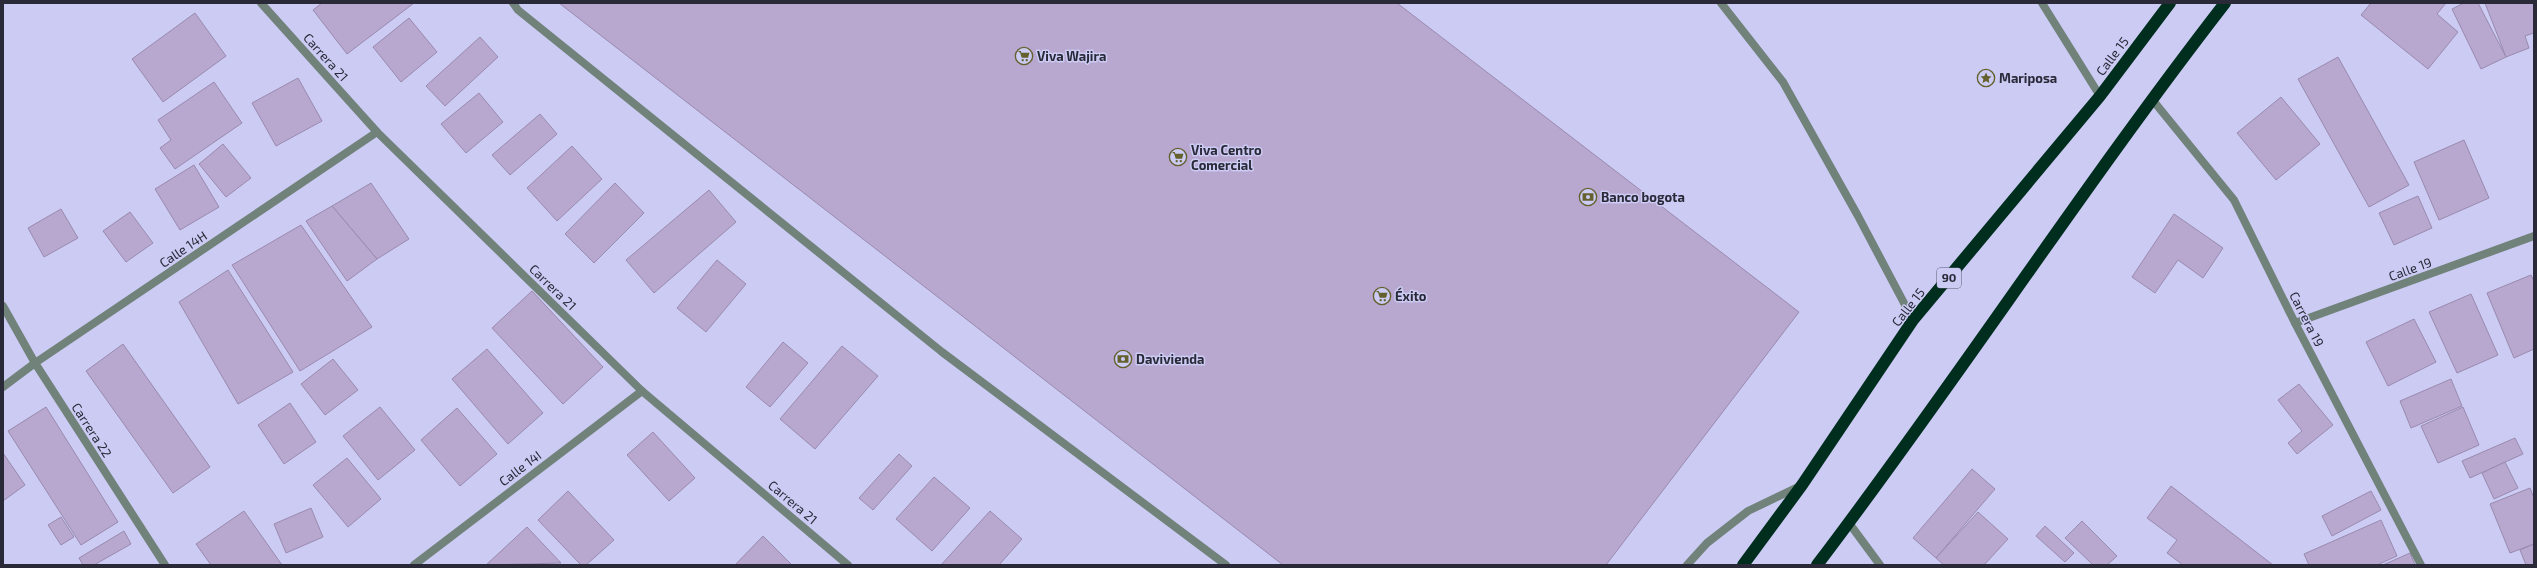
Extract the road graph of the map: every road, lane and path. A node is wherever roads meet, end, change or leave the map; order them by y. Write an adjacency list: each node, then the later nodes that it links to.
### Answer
1 (262, 3): 9 (street, Carrera 21)
2 (513, 3): 22 (street)
3 (1721, 3): 12 (street)
4 (2042, 3): 7 (street)
5 (2170, 3): 7 (highway, Calle 15 / 90)
6 (2225, 3): 8 (highway)
7 (2100, 96): 12 (highway, Calle 15 / 90)
8 (2151, 98): 13 (street, Carrera 19); 18 (highway)
9 (377, 132): 14 (street, Calle 14H); 16 (street, Carrera 21)
10 (2534, 236): 13 (street, Calle 19)
11 (3, 306): 14 (street, Carrera 22)
12 (1913, 320): 17 (highway, Calle 15 / 90)
13 (2295, 323): 27 (street, Carrera 19)
14 (35, 363): 15 (street, Calle 14H); 19 (street, Carrera 22)
15 (3, 387)
16 (642, 391): 20 (street, Calle 14I); 21 (street, Carrera 21)
17 (1802, 485): 23 (street); 24 (highway, Calle 15 / 90)
18 (1849, 523): 25 (highway); 26 (street)
19 (165, 565)
20 (414, 565)
21 (848, 565)
22 (1226, 565)
23 (1687, 565)
24 (1743, 565)
25 (1817, 565)
26 (1880, 565)
27 (2421, 565)

